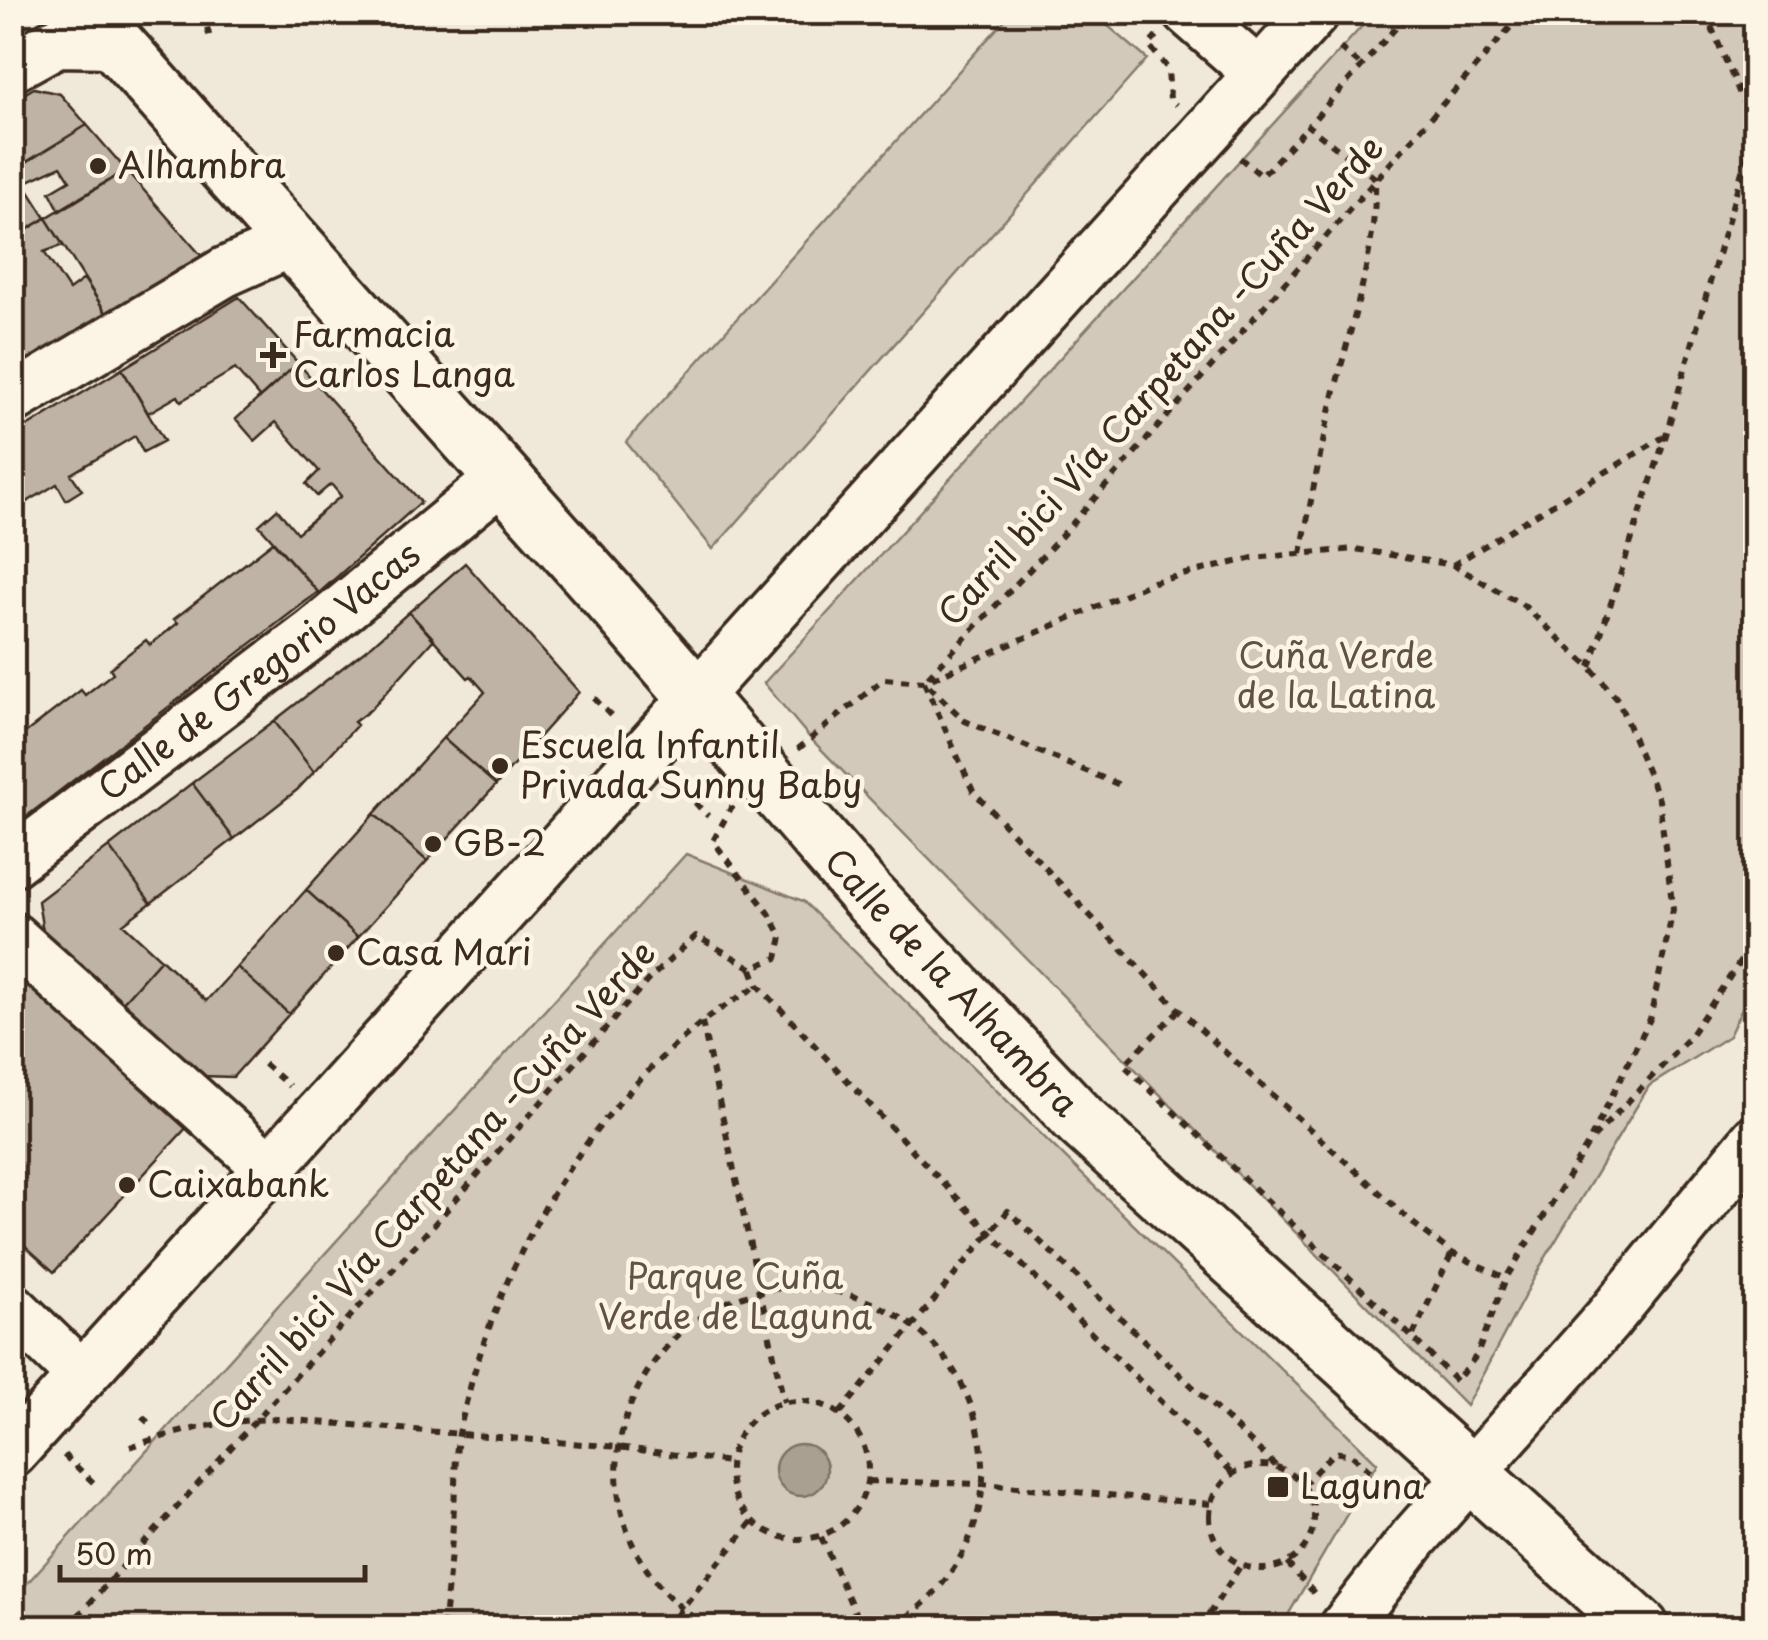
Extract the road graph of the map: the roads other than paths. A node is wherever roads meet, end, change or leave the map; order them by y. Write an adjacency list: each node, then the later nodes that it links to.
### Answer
1 (1188, 12): 5 (street)
2 (1315, 12): 5 (street)
3 (96, 28): 4 (street); 6 (main road, Calle de la Alhambra)
4 (12, 67)
5 (1258, 74): 9 (street)
6 (292, 242): 7 (street); 8 (main road, Calle de la Alhambra)
7 (12, 399)
8 (502, 478): 9 (main road, Calle de la Alhambra); 10 (street, Calle de Gregorio Vacas)
9 (698, 696): 13 (street); 17 (main road, Calle de la Alhambra)
10 (12, 862)
11 (12, 937): 13 (street)
12 (1756, 1139): 17 (street)
13 (270, 1169): 15 (street)
14 (12, 1308): 15 (street)
15 (82, 1376): 16 (street)
16 (12, 1452)
17 (1470, 1473): 18 (street); 19 (main road, Calle de la Alhambra)
18 (1344, 1628)
19 (1641, 1628)

